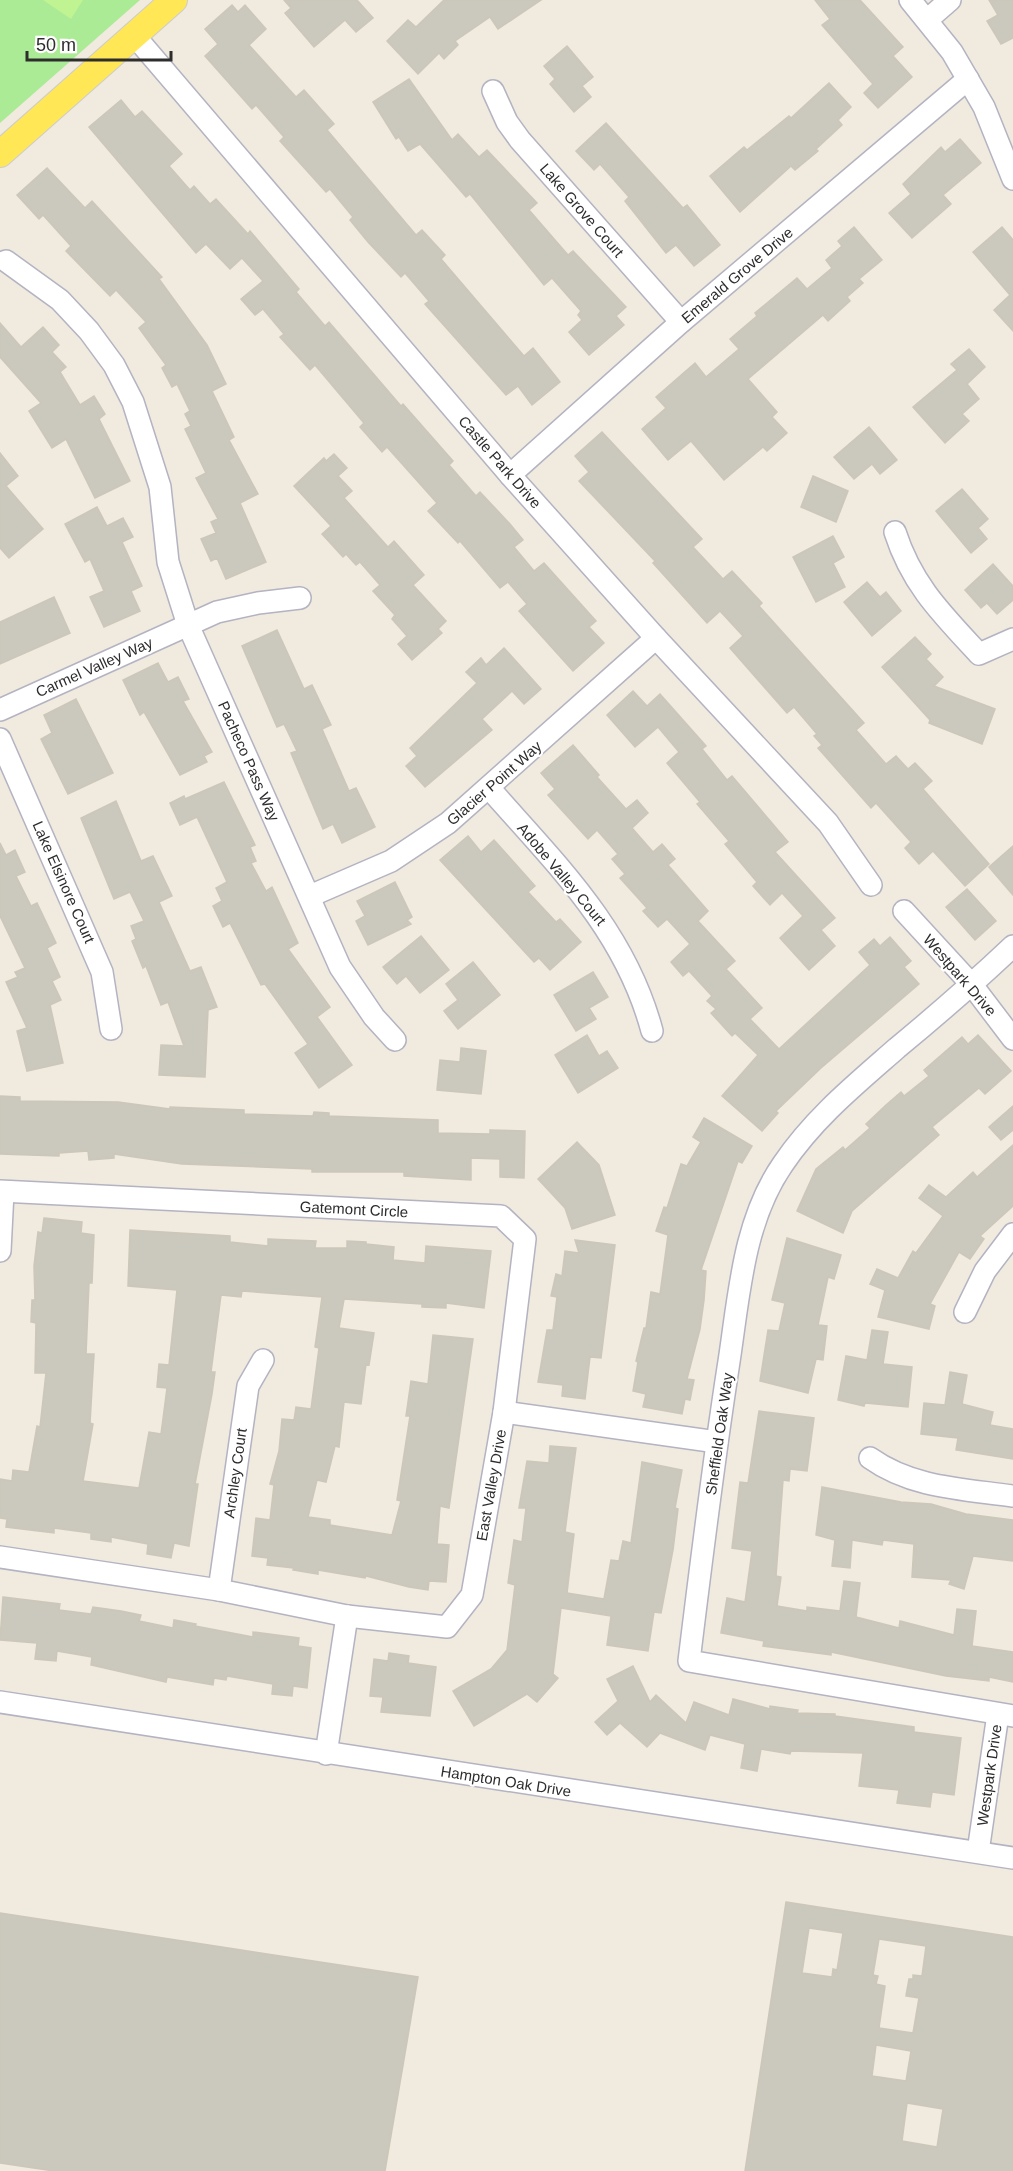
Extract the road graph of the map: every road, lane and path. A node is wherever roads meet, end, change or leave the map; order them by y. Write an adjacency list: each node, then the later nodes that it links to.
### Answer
1 (174, 0): 5 (main road)
2 (910, 0): 4 (street)
3 (950, 0): 4 (street)
4 (927, 20): 6 (street)
5 (133, 34): 8 (main road); 12 (street, Castle Park Drive)
6 (968, 79): 9 (street); 11 (street, Emerald Grove Drive)
7 (493, 91): 11 (street, Lake Grove Court)
8 (0, 154)
9 (1013, 179)
10 (6, 261): 15 (street, Pacheco Pass Way)
11 (681, 322): 12 (street, Emerald Grove Drive)
12 (510, 475): 16 (street, Castle Park Drive)
13 (895, 531): 17 (street)
14 (300, 598): 15 (street, Carmel Valley Way)
15 (188, 625): 18 (street, Carmel Valley Way); 22 (street, Pacheco Pass Way)
16 (656, 638): 20 (street, Glacier Point Way); 21 (street, Castle Park Drive)
17 (1013, 639)
18 (0, 710)
19 (0, 739): 26 (street, Lake Elsinore Court)
20 (489, 789): 22 (street, Glacier Point Way); 27 (street, Adobe Valley Court)
21 (872, 885)
22 (310, 896): 28 (street, Pacheco Pass Way)
23 (904, 911): 25 (street, Westpark Drive)
24 (1013, 946): 25 (street, Sheffield Oak Way)
25 (972, 985): 29 (street, Westpark Drive); 36 (street, Sheffield Oak Way)
26 (111, 1029)
27 (652, 1031)
28 (395, 1040)
29 (1013, 1040)
30 (2, 1191): 32 (street); 35 (street, Gatemont Circle)
31 (1013, 1234): 33 (street)
32 (0, 1251)
33 (965, 1312)
34 (263, 1360): 40 (street, Archley Court)
35 (504, 1412): 36 (street, East Valley Drive); 41 (street, East Valley Drive)
36 (717, 1442): 43 (street, Sheffield Oak Way)
37 (870, 1458): 38 (street)
38 (1013, 1496)
39 (0, 1557): 40 (street, East Valley Drive)
40 (219, 1590): 41 (street, East Valley Drive)
41 (347, 1616): 44 (street)
42 (0, 1702): 44 (street, Hampton Oak Drive)
43 (1005, 1715): 45 (street, Westpark Drive)
44 (326, 1754): 45 (street, Hampton Oak Drive)
45 (978, 1852): 46 (street, Hampton Oak Drive)
46 (1013, 1858)

